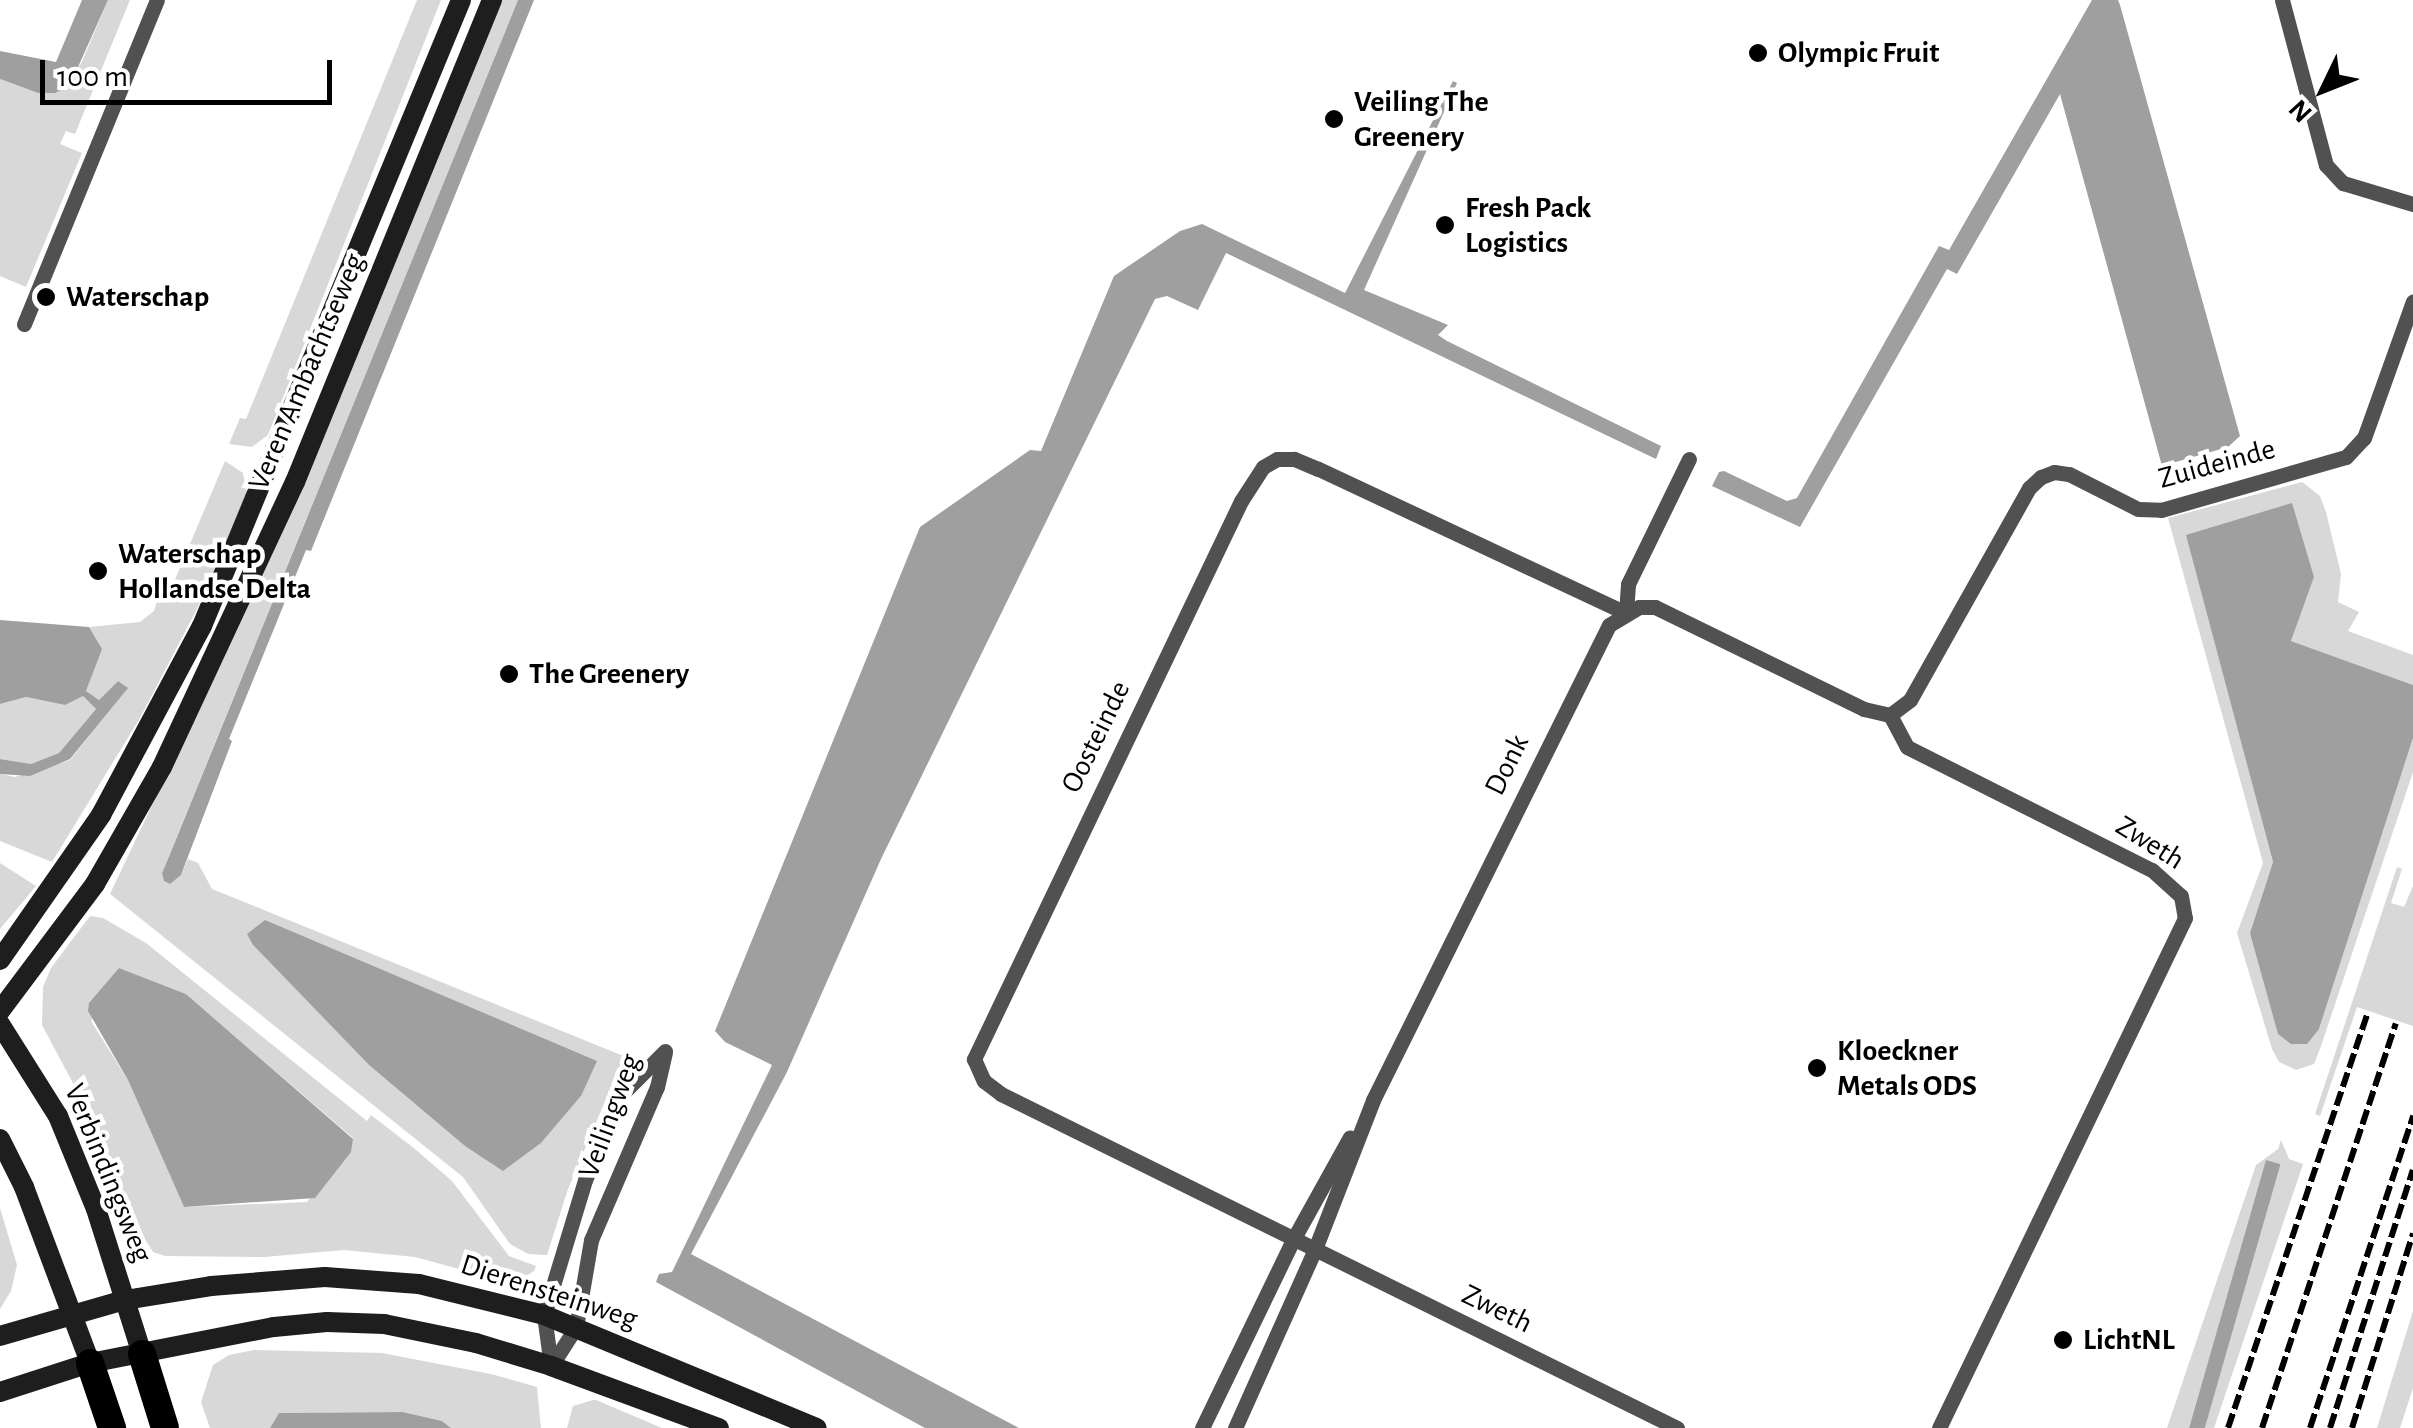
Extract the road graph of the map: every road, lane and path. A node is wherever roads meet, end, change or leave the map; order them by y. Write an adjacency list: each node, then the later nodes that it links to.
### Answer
1 (158, 0): 7 (street)
2 (461, 0): 11 (main road, Veren Ambachtseweg)
3 (492, 0): 12 (main road, Veren Ambachtseweg)
4 (2282, 0): 5 (street)
5 (2413, 204)
6 (2413, 301): 10 (street, Zuideinde)
7 (24, 324)
8 (1689, 459): 9 (street, Donk)
9 (1626, 613): 10 (street); 14 (street, Donk); 16 (street, Oosteinde)
10 (1890, 715): 34 (street, Zweth)
11 (0, 960)
12 (0, 1011)
13 (0, 1024): 18 (main road, Verbindingsweg)
14 (1373, 1100): 16 (street, Donk); 17 (street, Donk)
15 (0, 1138): 19 (main road)
16 (1294, 1238): 17 (street, Zweth); 31 (street, Donk)
17 (1314, 1249): 32 (street, Donk); 33 (street, Zweth)
18 (125, 1300): 19 (main road, Dierensteinweg); 20 (main road, Dierensteinweg); 23 (main road, Verbindingsweg)
19 (71, 1315): 22 (main road, Dierensteinweg); 24 (main road)
20 (544, 1316): 21 (main road, Dierensteinweg); 21 (street, Veilingweg); 25 (street, Veilingweg)
21 (576, 1327): 25 (street, Veilingweg); 30 (main road, Dierensteinweg)
22 (0, 1336)
23 (142, 1354): 24 (main road); 25 (main road); 28 (highway)
24 (90, 1364): 26 (main road); 27 (highway)
25 (552, 1366): 29 (main road)
26 (0, 1392)
27 (112, 1428)
28 (165, 1428)
29 (719, 1428)
30 (818, 1428)
31 (1202, 1428)
32 (1236, 1428)
33 (1676, 1428)
34 (1938, 1428)

